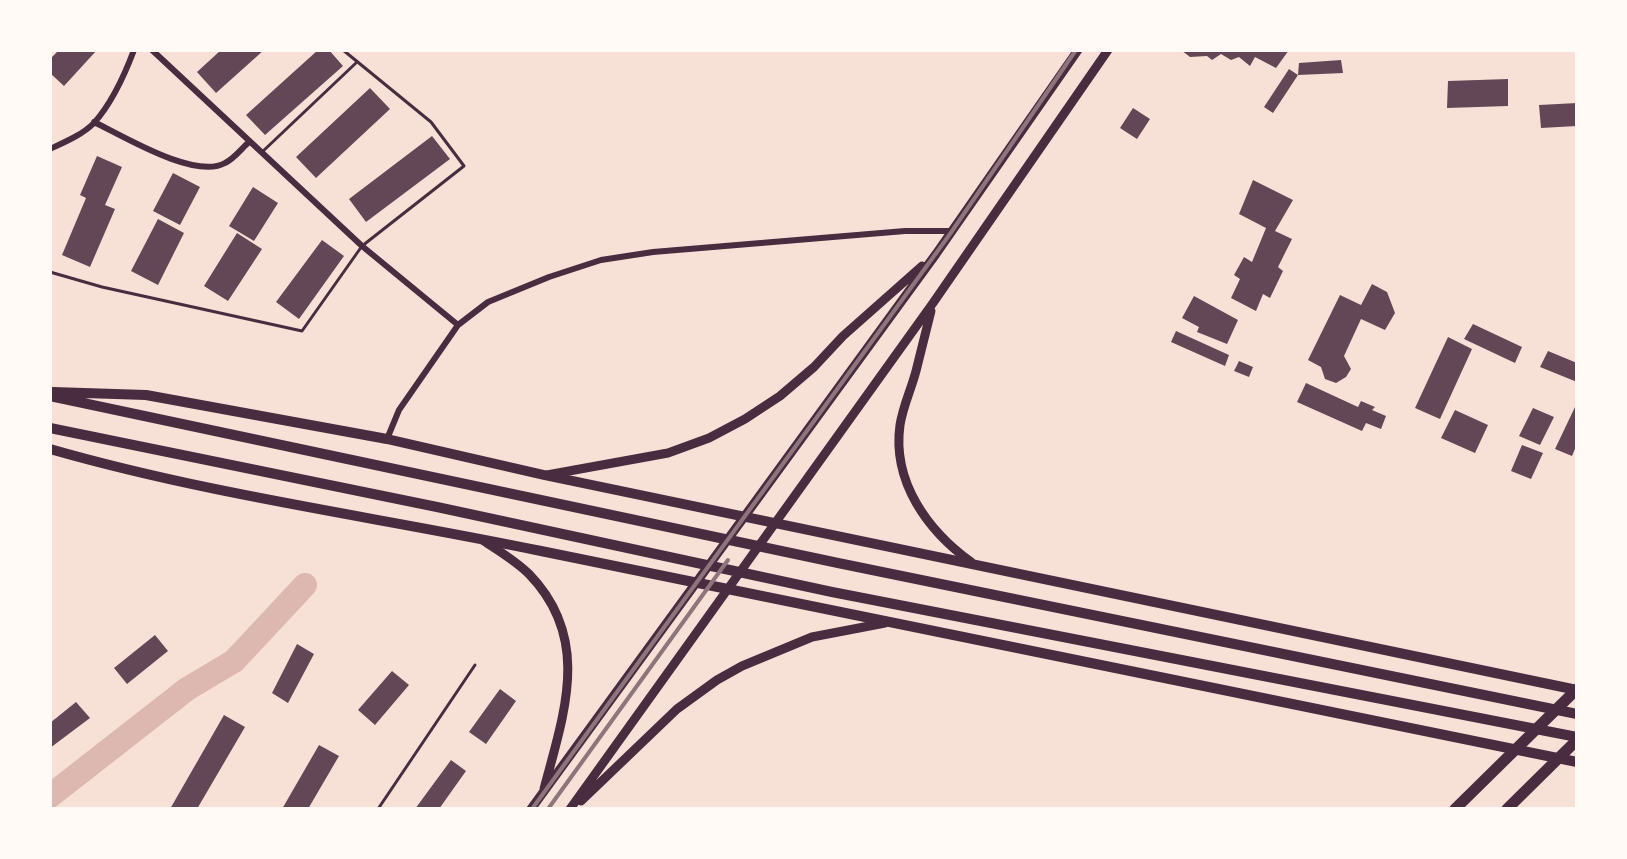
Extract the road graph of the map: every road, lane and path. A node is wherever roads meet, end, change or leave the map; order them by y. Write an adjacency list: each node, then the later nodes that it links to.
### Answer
1 (134, 50): 7 (street)
2 (152, 50): 8 (street)
3 (343, 50): 6 (lane)
4 (1078, 50): 11 (main road)
5 (1108, 50): 15 (main road)
6 (357, 62): 10 (lane); 12 (lane)
7 (94, 122): 8 (street); 9 (street)
8 (249, 142): 10 (street)
9 (50, 149)
10 (261, 153): 12 (street)
11 (952, 231): 13 (main road); 16 (street)
12 (362, 246): 14 (lane); 16 (street)
13 (936, 254): 21 (main road); 22 (main road)
14 (50, 272)
15 (933, 303): 23 (main road); 25 (main road)
16 (458, 325): 19 (street)
17 (50, 394): 19 (highway); 31 (highway)
18 (50, 428): 32 (highway)
19 (387, 439): 21 (highway)
20 (50, 449): 24 (highway)
21 (544, 475): 22 (highway)
22 (743, 516): 23 (highway); 26 (main road)
23 (775, 523): 25 (highway); 27 (main road)
24 (482, 538): 26 (highway); 34 (main road)
25 (974, 564): 30 (highway)
26 (696, 583): 27 (highway); 34 (main road)
27 (730, 589): 28 (highway); 37 (main road)
28 (890, 622): 33 (highway); 37 (main road)
29 (475, 665): 35 (lane)
30 (1577, 689): 38 (highway)
31 (1577, 714)
32 (1577, 739): 39 (highway)
33 (1577, 762)
34 (542, 794): 36 (main road)
35 (378, 809)
36 (531, 809)
37 (572, 809)
38 (1455, 809)
39 (1507, 809)

